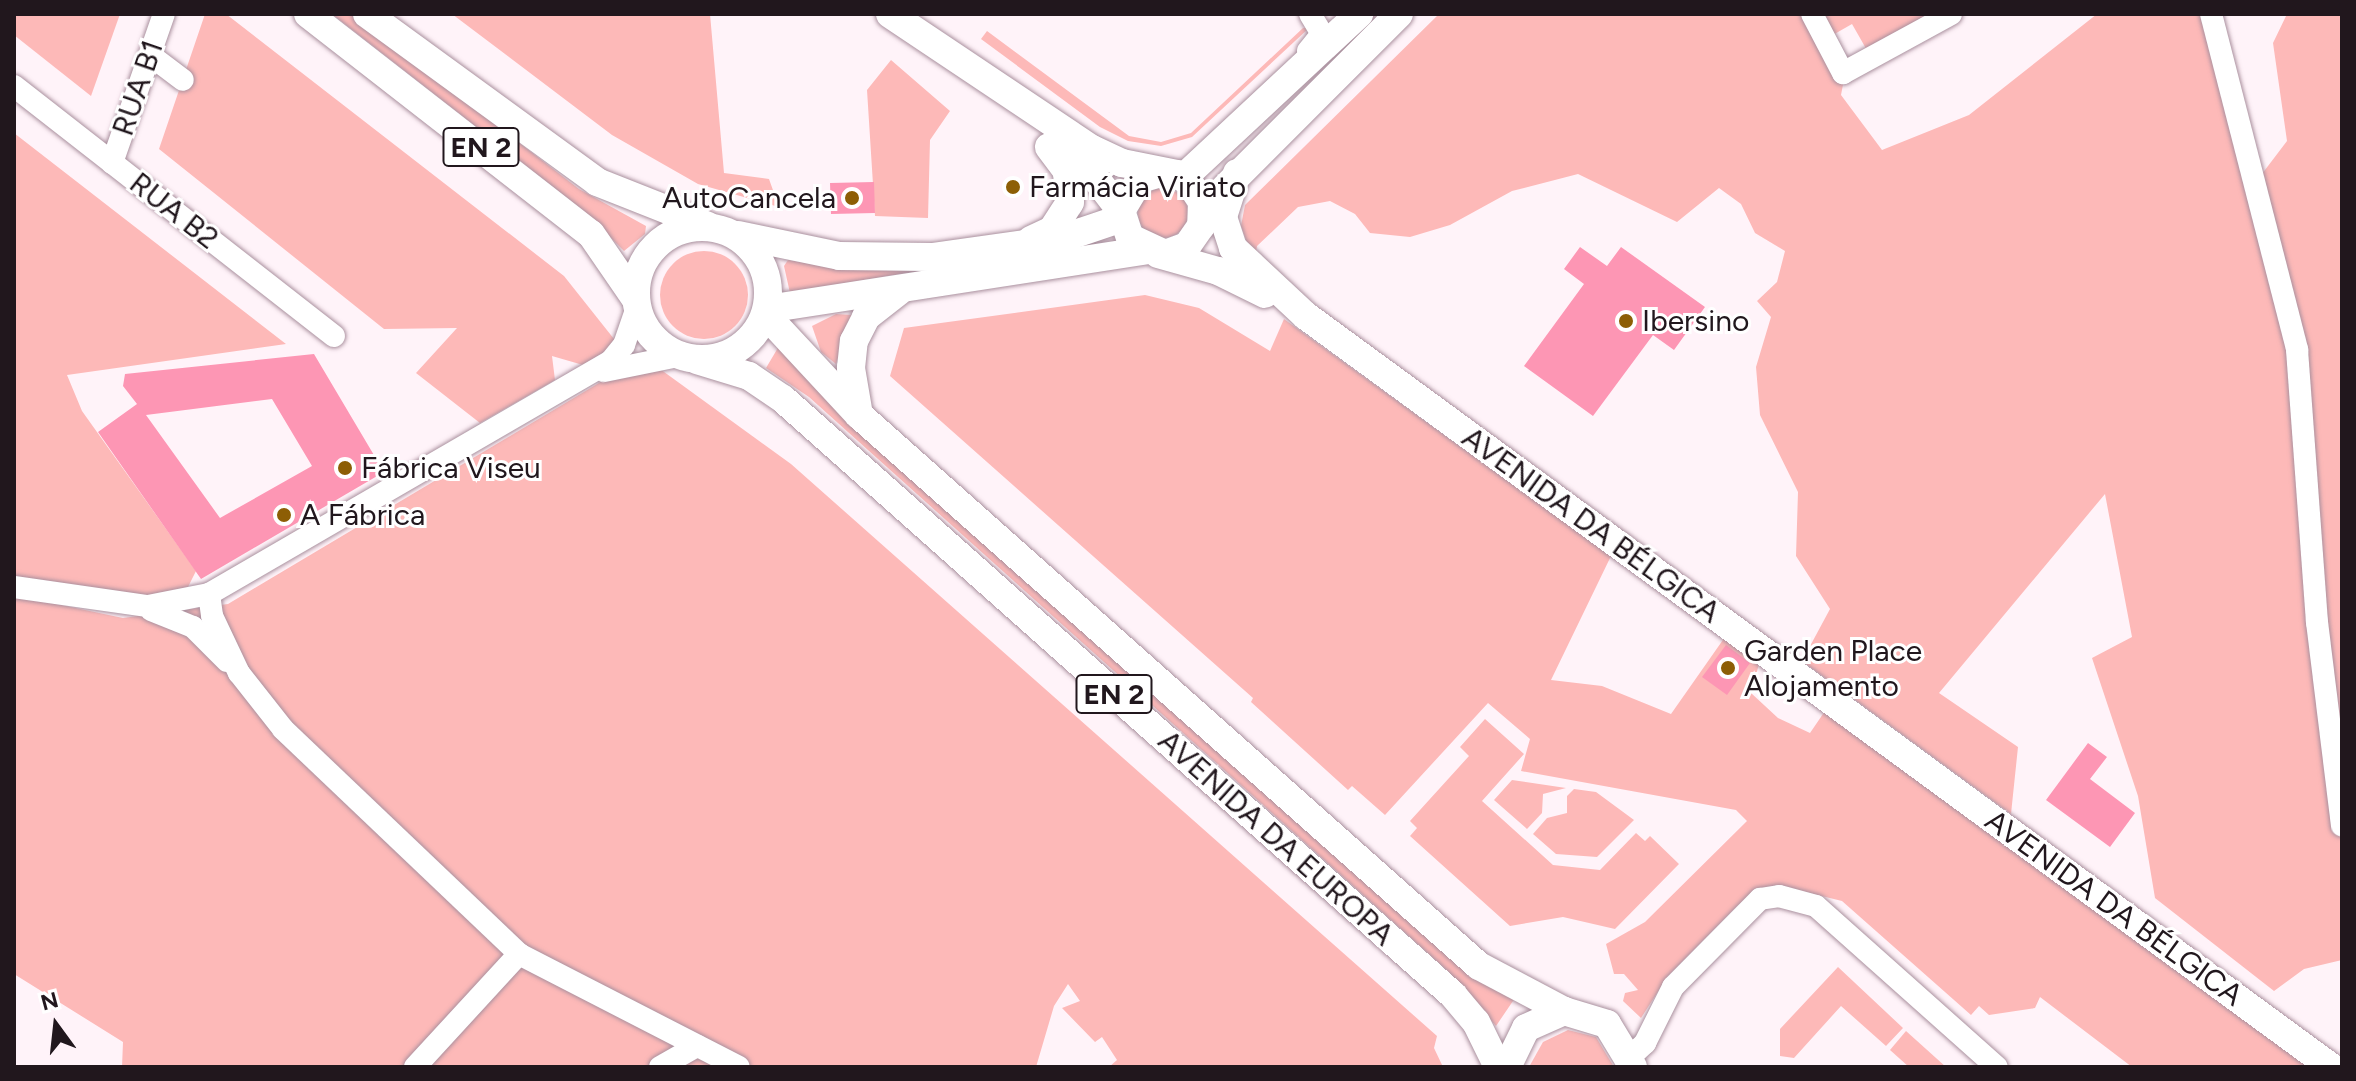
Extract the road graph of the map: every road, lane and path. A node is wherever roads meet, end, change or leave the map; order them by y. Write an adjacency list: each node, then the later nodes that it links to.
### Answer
1 (164, 14): 11 (street, RUA B1)
2 (308, 14): 26 (main road, EN 2)
3 (367, 14): 22 (main road, EN 2)
4 (890, 14): 12 (main road)
5 (1310, 14): 15 (street)
6 (1359, 14): 15 (main road)
7 (1399, 14): 18 (main road)
8 (1812, 14): 9 (street)
9 (1951, 14)
10 (2211, 14): 37 (street)
11 (150, 55): 13 (street); 17 (street, RUA B1)
12 (951, 59): 16 (main road); 19 (main road)
13 (183, 80)
14 (14, 86): 17 (street, RUA B2)
15 (1268, 102): 19 (main road)
16 (1017, 115): 20 (main road); 23 (main road)
17 (112, 163): 29 (street, RUA B2)
18 (1237, 173): 21 (main road); 28 (main road, AVENIDA DA BÉLGICA)
19 (1173, 175): 20 (main road); 21 (main road)
20 (1122, 215): 23 (main road); 24 (main road)
21 (1202, 222): 24 (main road); 28 (main road)
22 (722, 231): 23 (main road); 26 (main road); 27 (main road, EN 2)
23 (1022, 245)
24 (1150, 252): 25 (main road); 28 (main road)
25 (911, 286): 27 (main road); 32 (main road)
26 (636, 302): 30 (main road, EN 2); 31 (street)
27 (766, 312): 30 (main road); 32 (main road, AVENIDA DA EUROPA / EN 2)
28 (1306, 316): 48 (main road, AVENIDA DA BÉLGICA)
29 (334, 336)
30 (688, 358): 31 (street); 45 (main road, AVENIDA DA EUROPA / EN 2)
31 (584, 379): 34 (street)
32 (859, 415): 39 (main road, AVENIDA DA EUROPA / EN 2)
33 (14, 587): 35 (street)
34 (209, 594): 35 (street); 36 (street)
35 (135, 605): 36 (street)
36 (239, 673): 38 (street)
37 (2342, 825)
38 (519, 954): 40 (street); 42 (street)
39 (1564, 1011): 41 (main road, EN 2); 46 (main road)
40 (697, 1046): 43 (street); 44 (street)
41 (1632, 1062): 47 (street)
42 (415, 1067)
43 (660, 1067)
44 (739, 1067)
45 (1498, 1067)
46 (1507, 1067)
47 (1997, 1067)
48 (2331, 1067)

